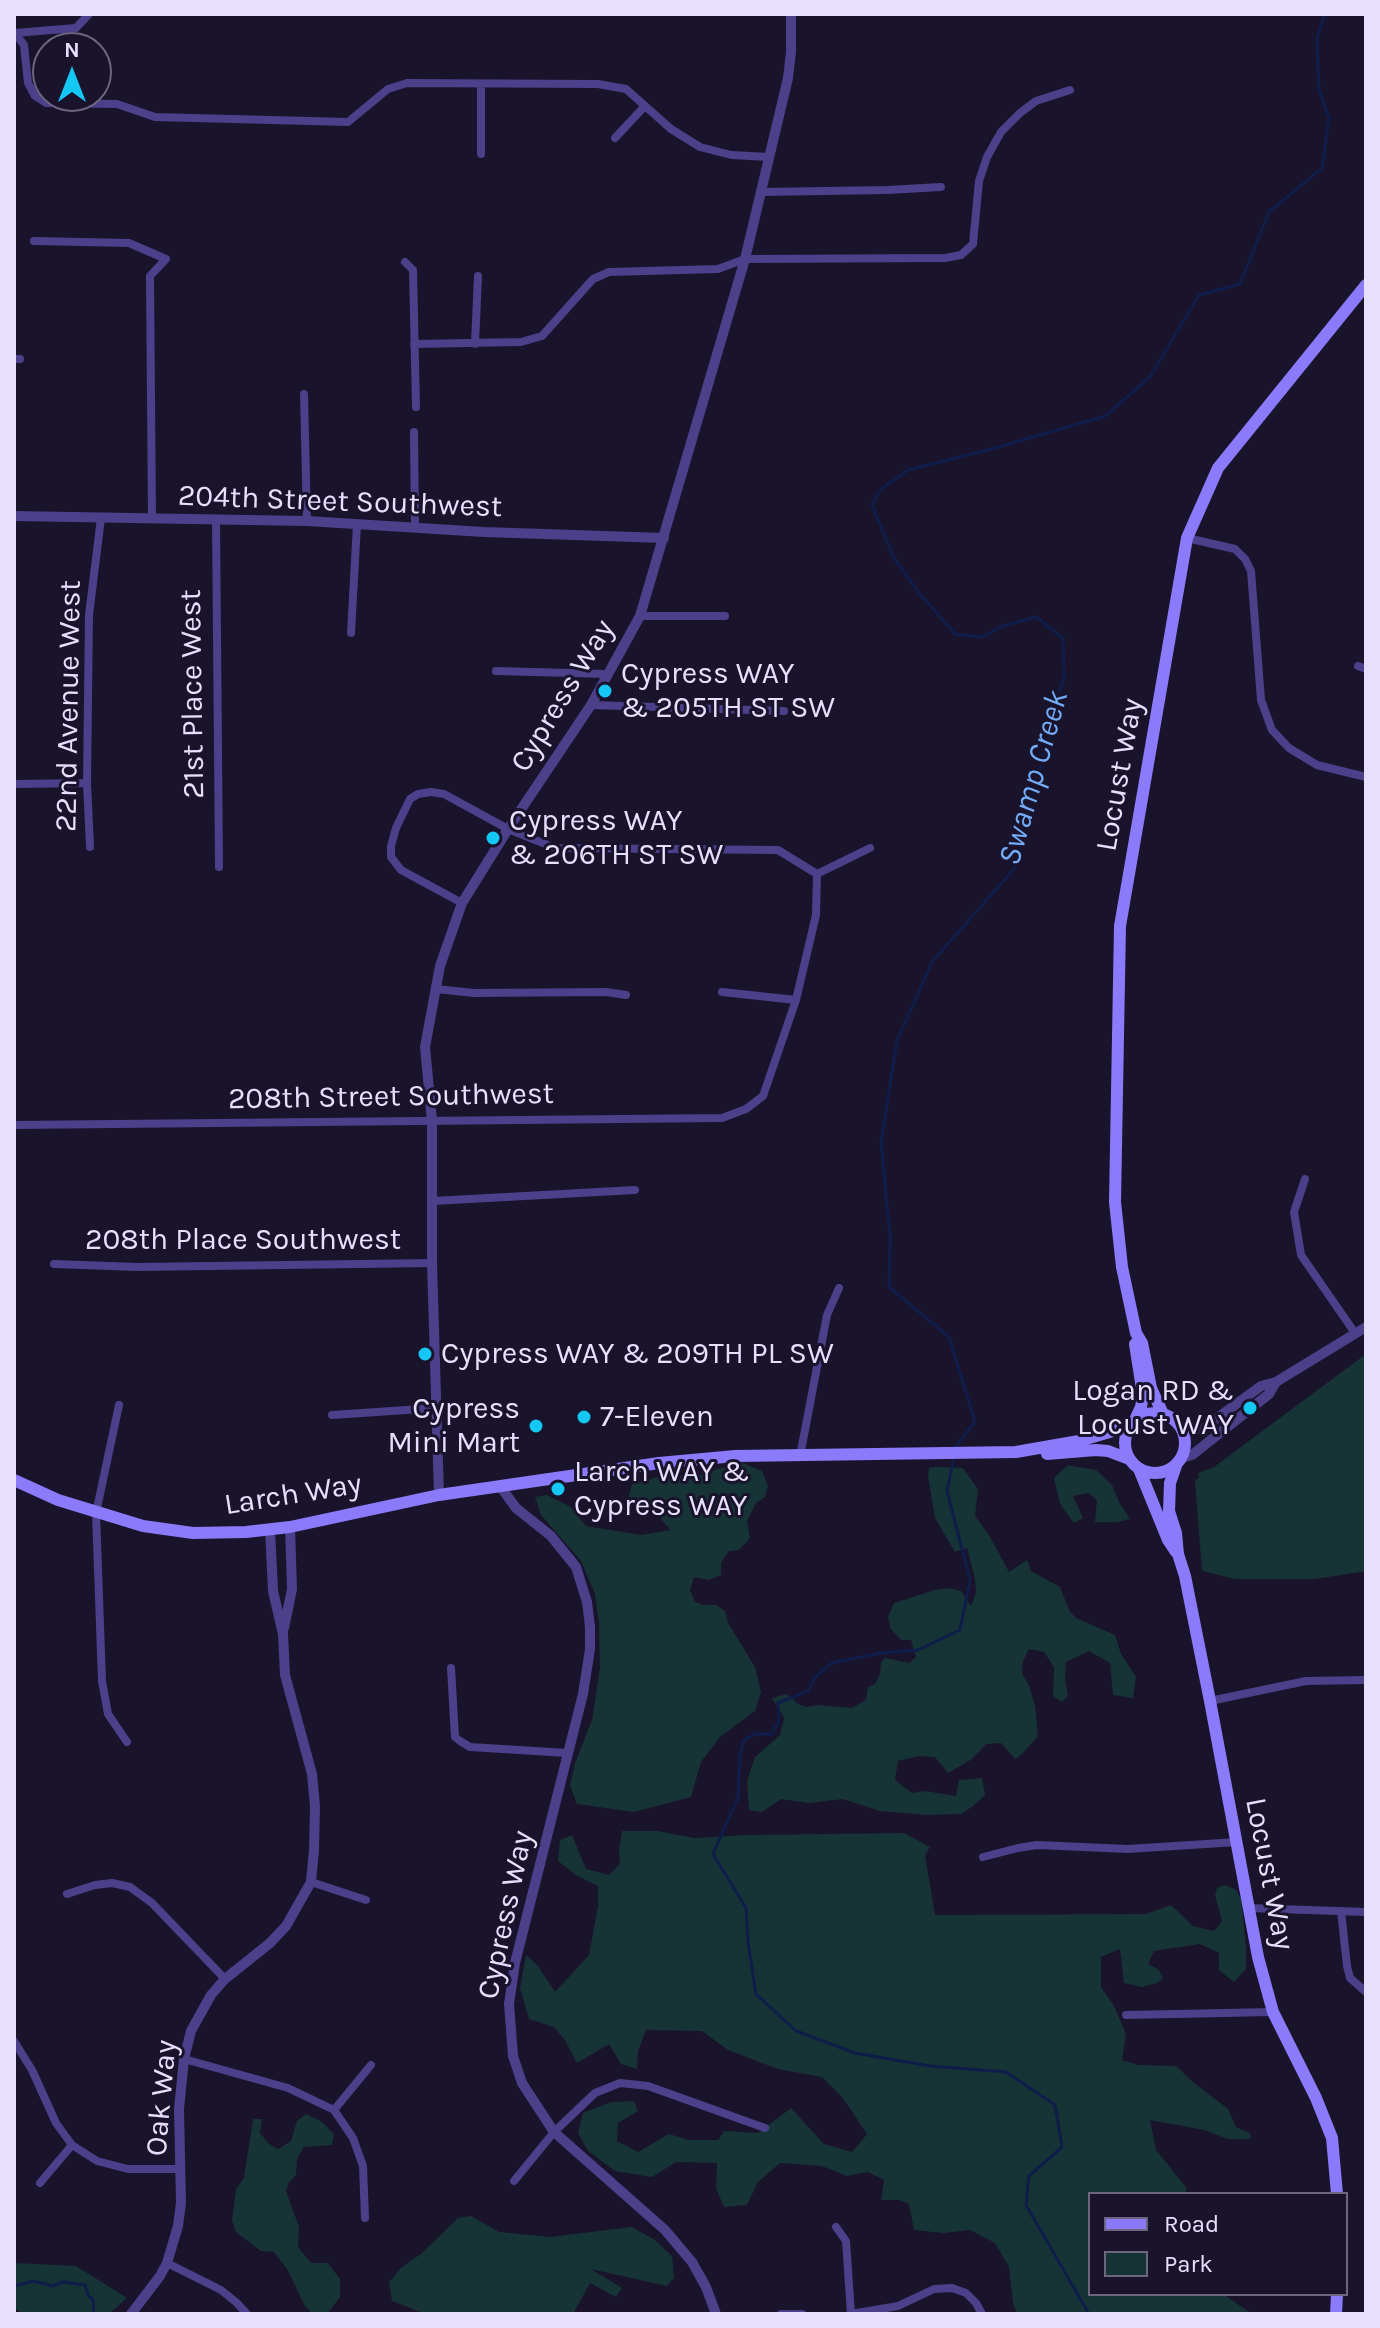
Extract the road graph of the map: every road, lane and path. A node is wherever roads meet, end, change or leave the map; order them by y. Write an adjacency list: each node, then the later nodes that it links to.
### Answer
1 (89, 14): 3 (street)
2 (791, 14): 9 (street, Cypress Way)
3 (14, 32): 4 (street)
4 (481, 84): 6 (street); 8 (street)
5 (1070, 90): 13 (street)
6 (644, 107): 7 (street); 9 (street)
7 (615, 138)
8 (481, 154)
9 (769, 157): 11 (street, Cypress Way)
10 (941, 187): 11 (street)
11 (761, 192): 13 (street, Cypress Way)
12 (34, 241): 24 (street)
13 (745, 259): 18 (street); 29 (street, Cypress Way)
14 (405, 262): 17 (street)
15 (478, 276): 18 (street)
16 (1366, 285): 30 (main road, Locust Way)
17 (414, 344): 18 (street); 20 (street)
18 (475, 344)
19 (304, 394): 26 (street)
20 (416, 407)
21 (414, 432): 28 (street)
22 (14, 516): 23 (street, 204th Street Southwest)
23 (101, 518): 24 (street, 204th Street Southwest); 39 (street, 22nd Avenue West)
24 (152, 519): 25 (street, 204th Street Southwest)
25 (216, 520): 26 (street, 204th Street Southwest); 44 (street, 21st Place West)
26 (307, 521): 27 (street, 204th Street Southwest)
27 (357, 524): 28 (street, 204th Street Southwest); 33 (street)
28 (415, 528): 29 (street, 204th Street Southwest)
29 (664, 538): 31 (street, Cypress Way)
30 (1187, 538): 38 (street); 60 (main road, Locust Way)
31 (640, 616): 32 (street); 35 (street, Cypress Way)
32 (725, 616)
33 (351, 633)
34 (496, 671): 35 (street)
35 (607, 674): 36 (street, Cypress Way)
36 (591, 705): 37 (street); 41 (street, Cypress Way)
37 (784, 711)
38 (1366, 777)
39 (87, 783): 40 (street); 42 (street, 22nd Avenue West)
40 (14, 784)
41 (508, 829): 45 (street); 46 (street, Cypress Way); 46 (street)
42 (90, 847)
43 (870, 848): 45 (street)
44 (219, 867)
45 (817, 874): 50 (street)
46 (462, 903): 47 (street, Cypress Way)
47 (436, 989): 49 (street); 51 (street, Cypress Way)
48 (722, 992): 50 (street)
49 (626, 995)
50 (796, 1000): 51 (street, 208th Street Southwest)
51 (432, 1121): 52 (street, 208th Street Southwest); 55 (street, Cypress Way)
52 (14, 1125)
53 (1305, 1179): 61 (street)
54 (635, 1190): 55 (street, 208th Place Southwest)
55 (433, 1201): 56 (street, Cypress Way)
56 (432, 1263): 57 (street, 208th Place Southwest); 64 (street, Cypress Way)
57 (54, 1264)
58 (839, 1288): 70 (street)
59 (1366, 1327): 61 (street)
60 (1136, 1333): 65 (main road, Locust Way); 67 (main road, Locust Way)
61 (1355, 1333): 62 (street)
62 (1276, 1382): 68 (street); 72 (street)
63 (119, 1405): 77 (street)
64 (436, 1408): 66 (street); 76 (street, Cypress Way)
65 (1163, 1414): 67 (main road); 68 (main road)
66 (332, 1415)
67 (1133, 1423): 69 (main road, Larch Way); 71 (main road)
68 (1180, 1427): 72 (main road)
69 (1016, 1452): 70 (main road, Larch Way); 71 (main road, Larch Way)
70 (800, 1456): 75 (main road, Larch Way)
71 (1129, 1459): 73 (main road)
72 (1180, 1461): 73 (main road); 80 (main road, Locust Way)
73 (1139, 1469): 80 (main road, Locust Way)
74 (14, 1480): 77 (main road, Larch Way)
75 (500, 1486): 76 (main road, Larch Way); 86 (street, Cypress Way)
76 (439, 1495): 78 (main road, Larch Way)
77 (96, 1513): 79 (main road, Larch Way); 85 (street)
78 (290, 1527): 79 (main road, Larch Way); 81 (street)
79 (270, 1529): 81 (street)
80 (1178, 1554): 84 (main road, Locust Way)
81 (283, 1634): 89 (street, Oak Way)
82 (451, 1668): 86 (street)
83 (1366, 1680): 84 (street)
84 (1210, 1701): 87 (main road, Locust Way)
85 (127, 1742)
86 (567, 1753): 104 (street, Cypress Way)
87 (1237, 1842): 88 (street); 92 (main road, Locust Way)
88 (983, 1857)
89 (311, 1882): 91 (street); 95 (street, Oak Way)
90 (67, 1894): 95 (street)
91 (366, 1900)
92 (1249, 1908): 93 (street); 97 (main road, Locust Way)
93 (1341, 1911): 94 (street); 96 (street)
94 (1366, 1912)
95 (225, 1979): 100 (street, Oak Way)
96 (1366, 1992)
97 (1273, 2012): 98 (street); 109 (main road, Locust Way)
98 (1126, 2015)
99 (14, 2041): 105 (street)
100 (184, 2059): 102 (street); 106 (street, Oak Way)
101 (371, 2065): 102 (street)
102 (334, 2110): 110 (street)
103 (765, 2128): 104 (street)
104 (554, 2132): 107 (street); 115 (street, Cypress Way)
105 (72, 2145): 106 (street); 108 (street)
106 (180, 2169): 112 (street, Oak Way)
107 (514, 2181)
108 (40, 2183)
109 (1337, 2192)
110 (365, 2218)
111 (836, 2227): 118 (street)
112 (167, 2263): 113 (street, Oak Way); 114 (street)
113 (131, 2314)
114 (247, 2314)
115 (716, 2314)
116 (781, 2314): 117 (street)
117 (802, 2314)
118 (851, 2314): 119 (street)
119 (982, 2314)

